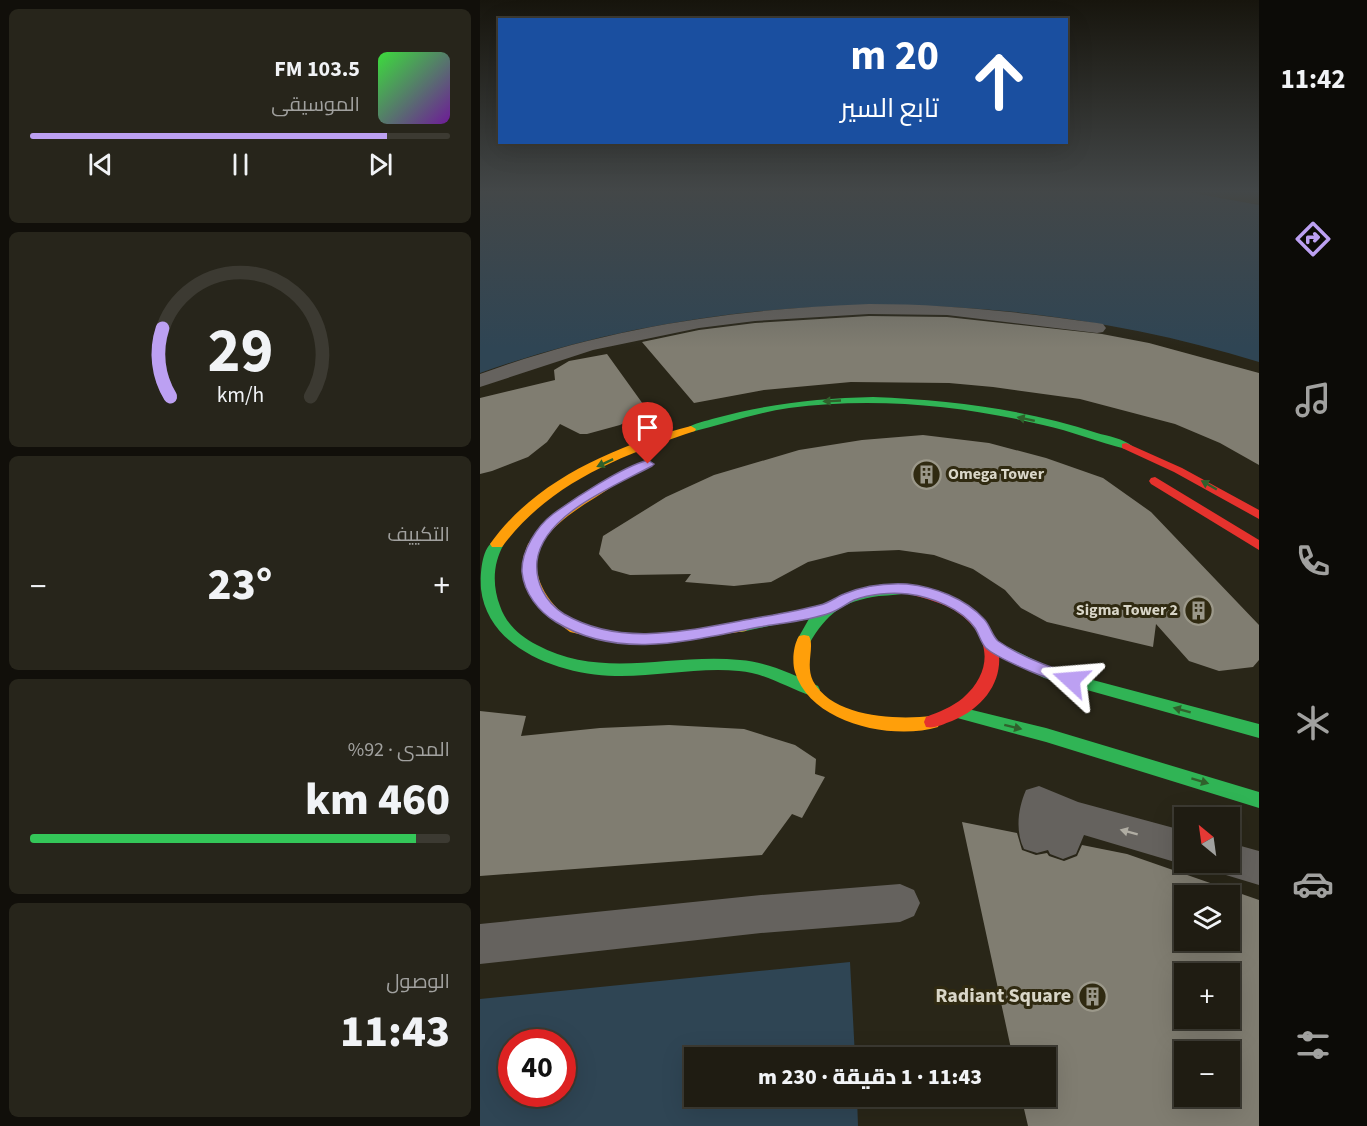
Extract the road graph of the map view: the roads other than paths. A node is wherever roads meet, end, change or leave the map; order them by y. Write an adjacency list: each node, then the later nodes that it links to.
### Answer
1 (1096, 328): 2 (street)
2 (480, 381)
3 (1139, 472): 6 (street)
4 (625, 475): 7 (street)
5 (1259, 515): 9 (street, one-way to 9)
6 (1259, 546)
7 (827, 609): 8 (street); 9 (street)
8 (991, 644): 10 (street); 11 (street, one-way to 8)
9 (812, 690): 10 (street)
10 (956, 712): 12 (street, one-way to 12)
11 (1259, 731)
12 (1259, 800)
13 (1057, 831): 14 (street, one-way to 13)
14 (1174, 847)
15 (1240, 863): 16 (street)
16 (1259, 868)
17 (900, 903): 18 (street)
18 (480, 944)

